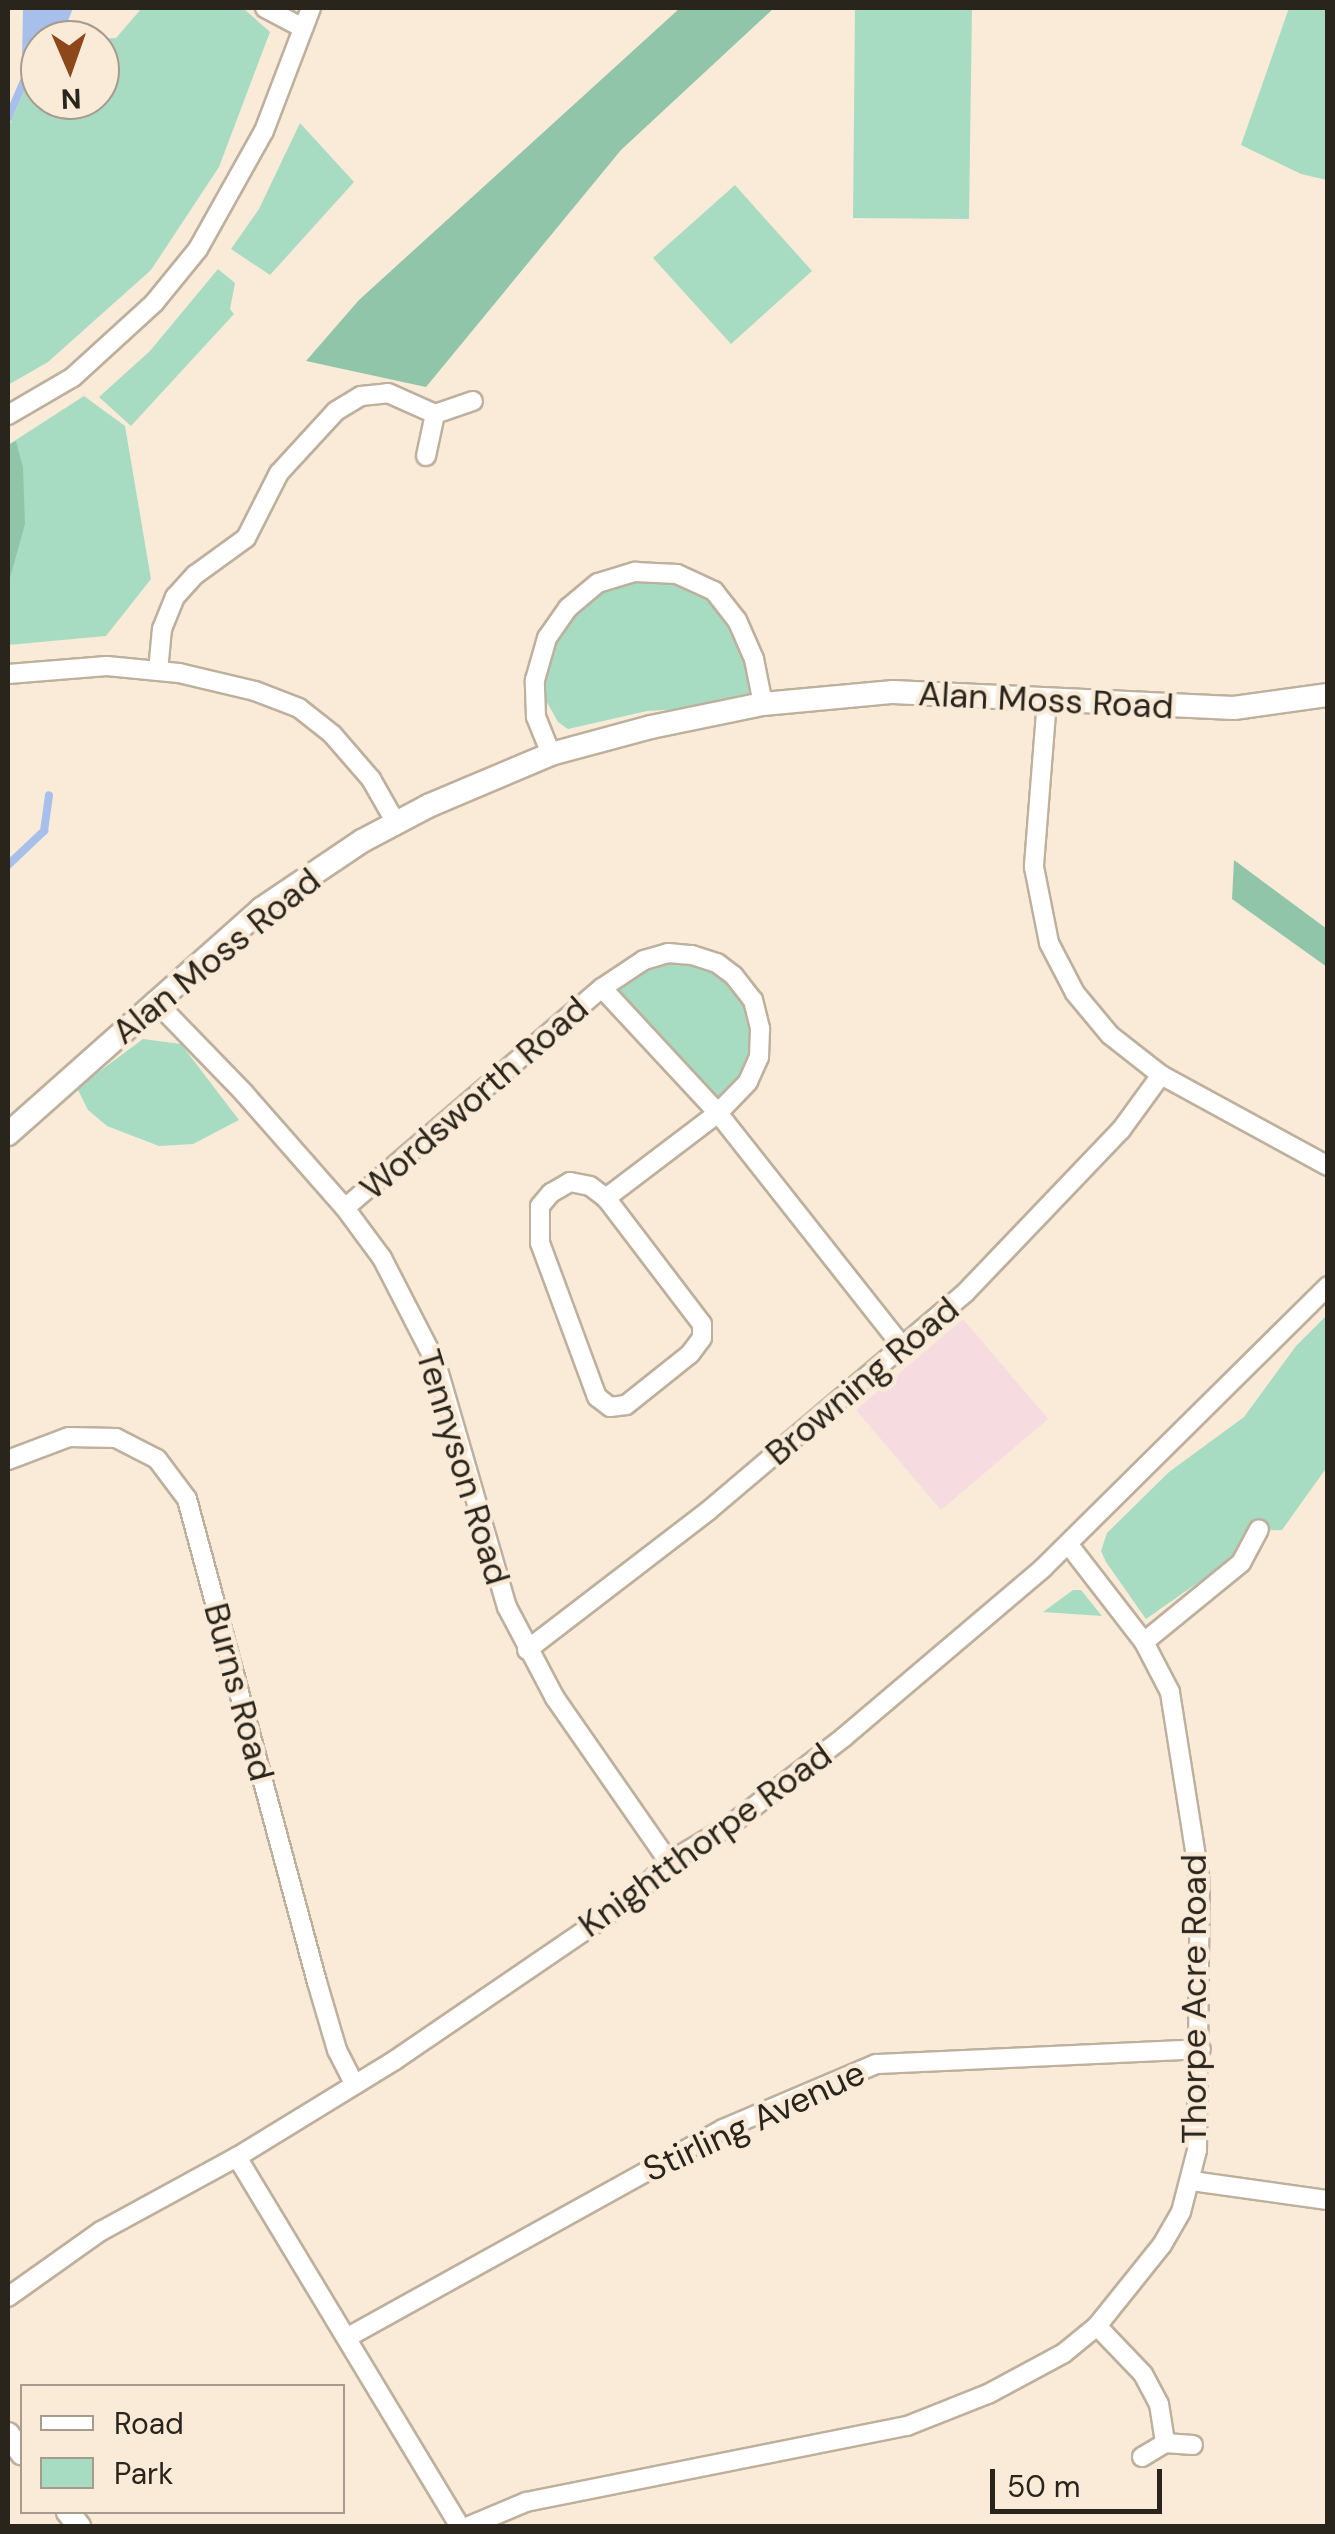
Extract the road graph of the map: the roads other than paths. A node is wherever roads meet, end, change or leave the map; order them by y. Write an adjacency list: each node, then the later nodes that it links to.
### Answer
1 (265, 8): 3 (street)
2 (311, 8): 3 (street)
3 (303, 28): 6 (street)
4 (473, 401): 5 (street)
5 (434, 414): 7 (street); 8 (street)
6 (8, 415)
7 (426, 456)
8 (158, 671): 9 (street); 14 (street)
9 (8, 674)
10 (1328, 695): 11 (street, Alan Moss Road)
11 (1046, 700): 12 (street, Alan Moss Road); 17 (street)
12 (764, 704): 13 (street, Alan Moss Road); 13 (street)
13 (551, 754): 14 (street, Alan Moss Road)
14 (396, 823): 16 (street, Alan Moss Road)
15 (602, 988): 18 (street, Wordsworth Road); 18 (street, Wordsworth Road); 22 (street, Wordsworth Road)
16 (155, 1001): 19 (street, Alan Moss Road); 22 (street, Tennyson Road)
17 (1160, 1075): 20 (street); 24 (street, Browning Road)
18 (718, 1113): 21 (street); 24 (street, Wordsworth Road)
19 (8, 1134)
20 (1328, 1166)
21 (606, 1198): 21 (street)
22 (345, 1208): 29 (street, Tennyson Road)
23 (1328, 1286): 27 (street, Knightthorpe Road)
24 (902, 1346): 29 (street, Browning Road)
25 (8, 1460): 32 (street, Burns Road)
26 (1259, 1529): 28 (street)
27 (1069, 1545): 28 (street, Thorpe Acre Road); 30 (street, Knightthorpe Road)
28 (1144, 1642): 31 (street, Thorpe Acre Road)
29 (528, 1650): 30 (street, Tennyson Road)
30 (669, 1862): 32 (street, Knightthorpe Road)
31 (1201, 2050): 34 (street, Thorpe Acre Road); 38 (street, Stirling Avenue)
32 (356, 2085): 33 (street, Knightthorpe Road)
33 (237, 2157): 36 (street, Knightthorpe Road); 38 (street)
34 (1192, 2181): 35 (street); 37 (street, Thorpe Acre Road)
35 (1328, 2200)
36 (8, 2296)
37 (1097, 2326): 39 (street); 43 (street, Thorpe Acre Road)
38 (348, 2337): 42 (street)
39 (1165, 2443): 40 (street); 41 (street)
40 (1194, 2445)
41 (1142, 2458)
42 (460, 2526)
43 (469, 2526)

